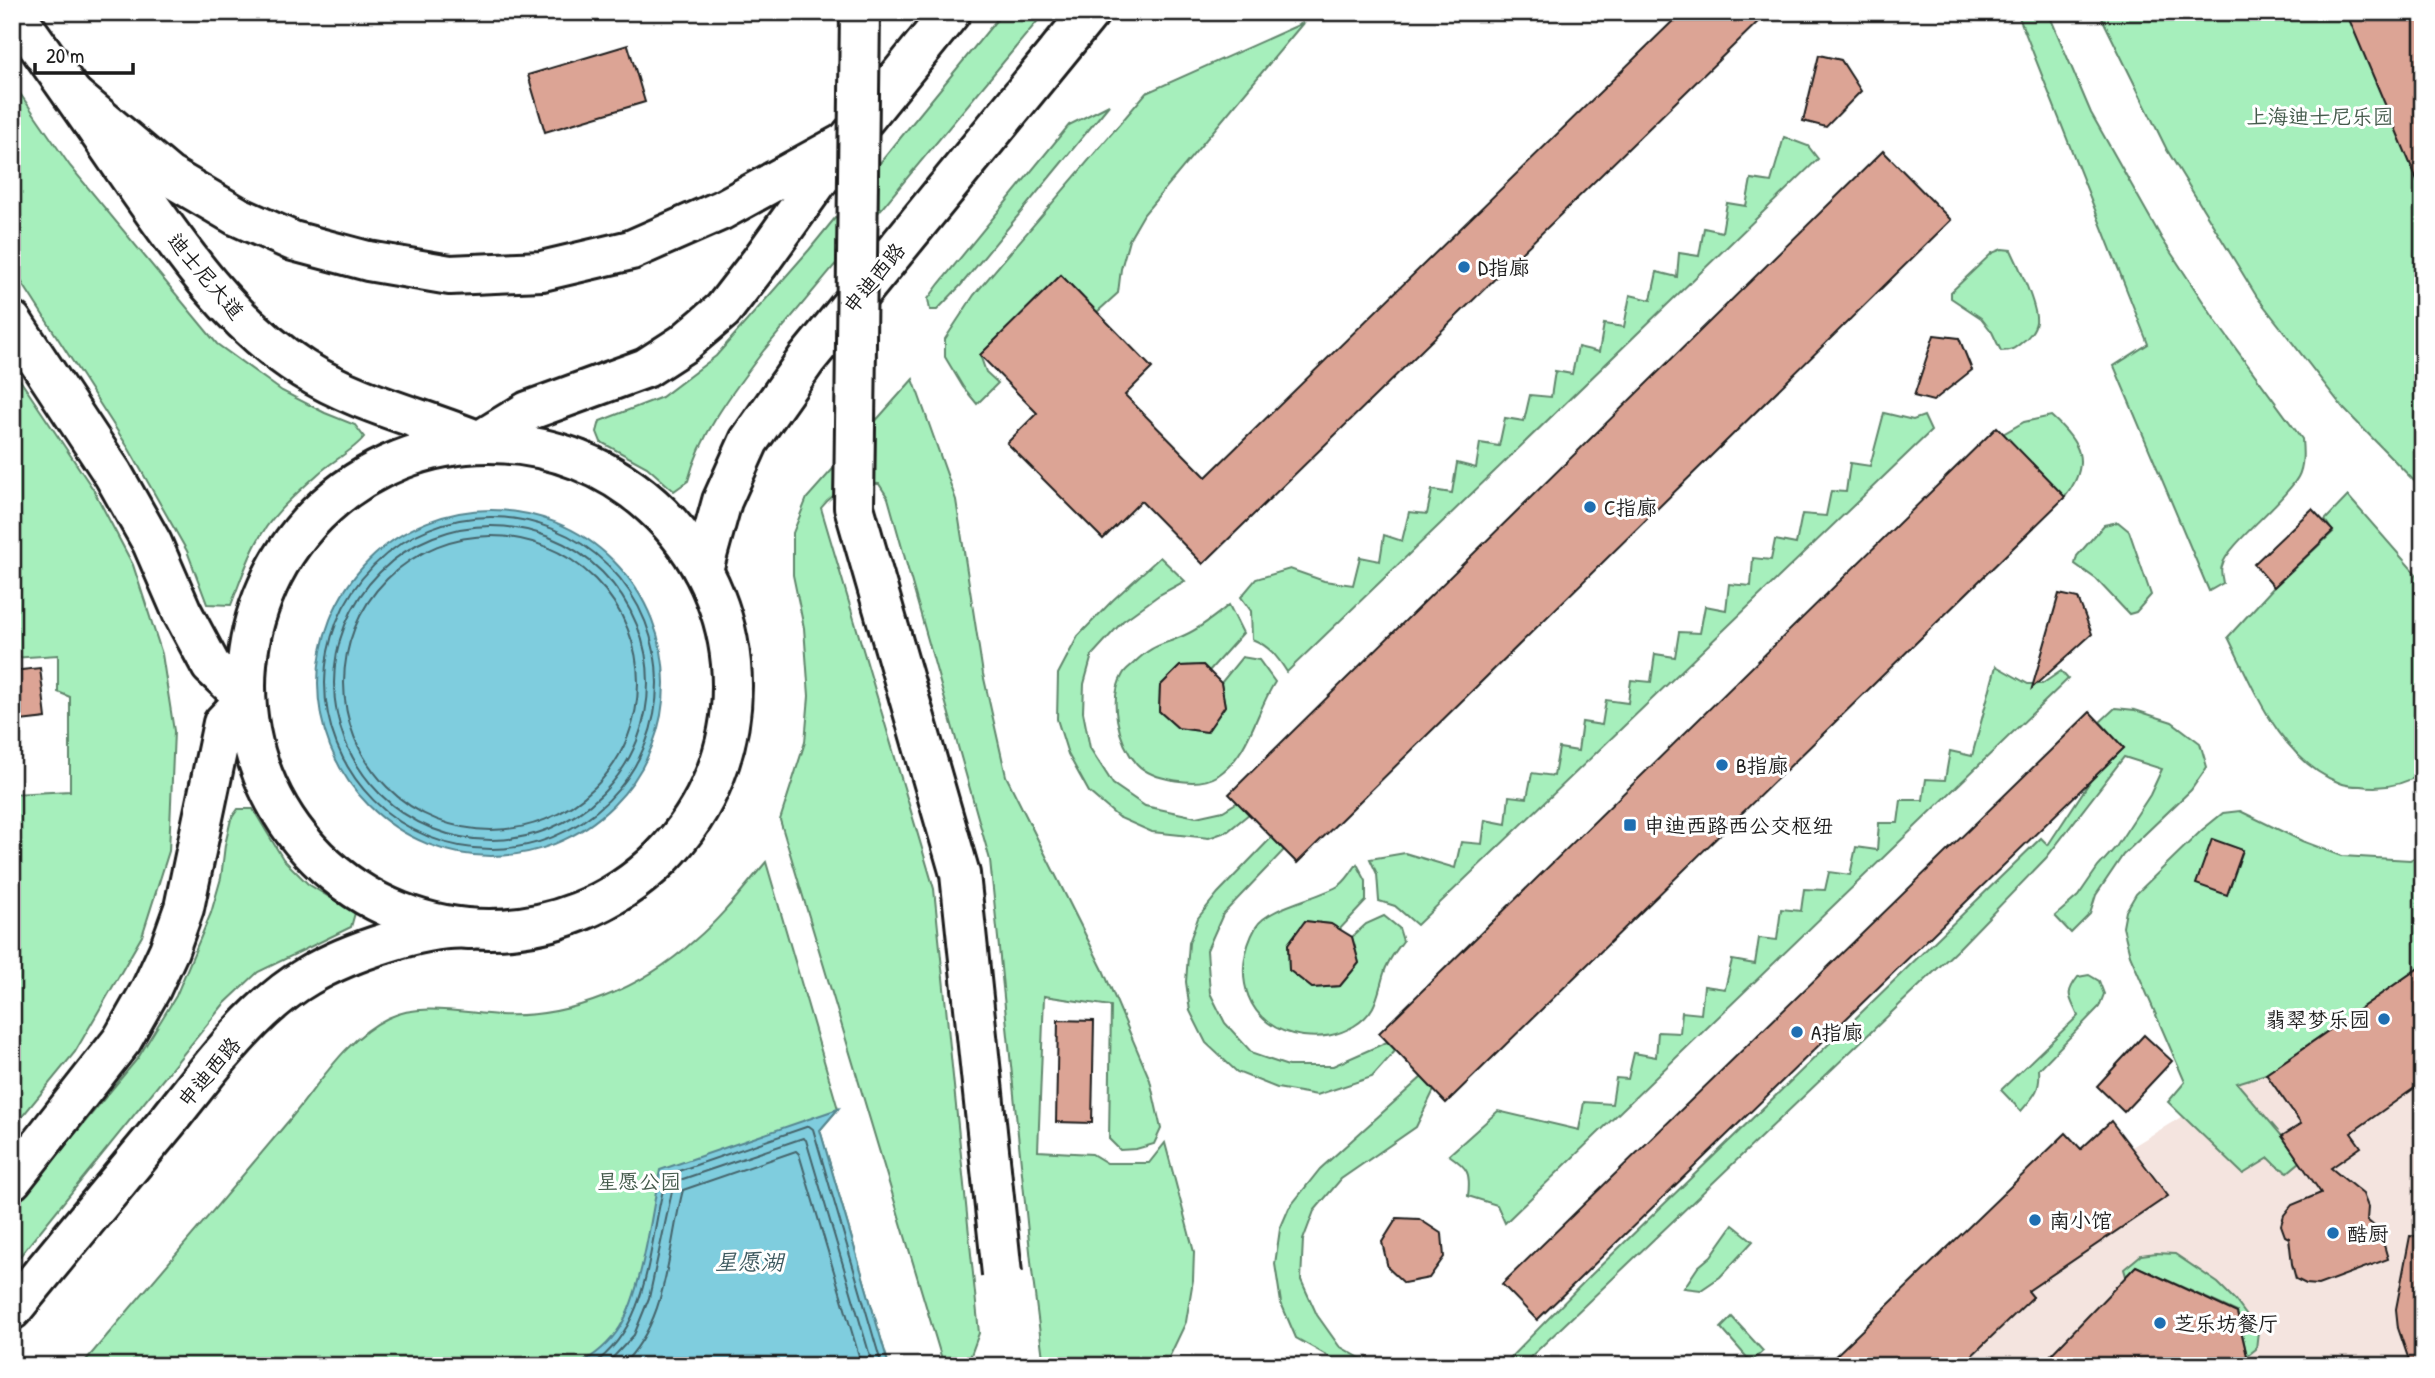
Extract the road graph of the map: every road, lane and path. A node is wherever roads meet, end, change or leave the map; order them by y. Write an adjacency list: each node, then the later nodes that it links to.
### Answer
1 (14, 12): 5 (main road, 迪士尼大道)
2 (860, 12): 13 (main road, bridge)
3 (951, 12): 6 (main road)
4 (1090, 12): 9 (main road, 申迪西路)
5 (73, 95): 6 (main road); 8 (main road, 迪士尼大道)
6 (846, 142): 8 (main road)
7 (12, 321): 10 (main road)
8 (479, 441): 9 (main road); 10 (main road)
9 (703, 570): 11 (main road)
10 (246, 699): 11 (main road); 12 (main road)
11 (470, 929): 14 (main road, 申迪西路)
12 (12, 1180)
13 (1002, 1274)
14 (12, 1310)

